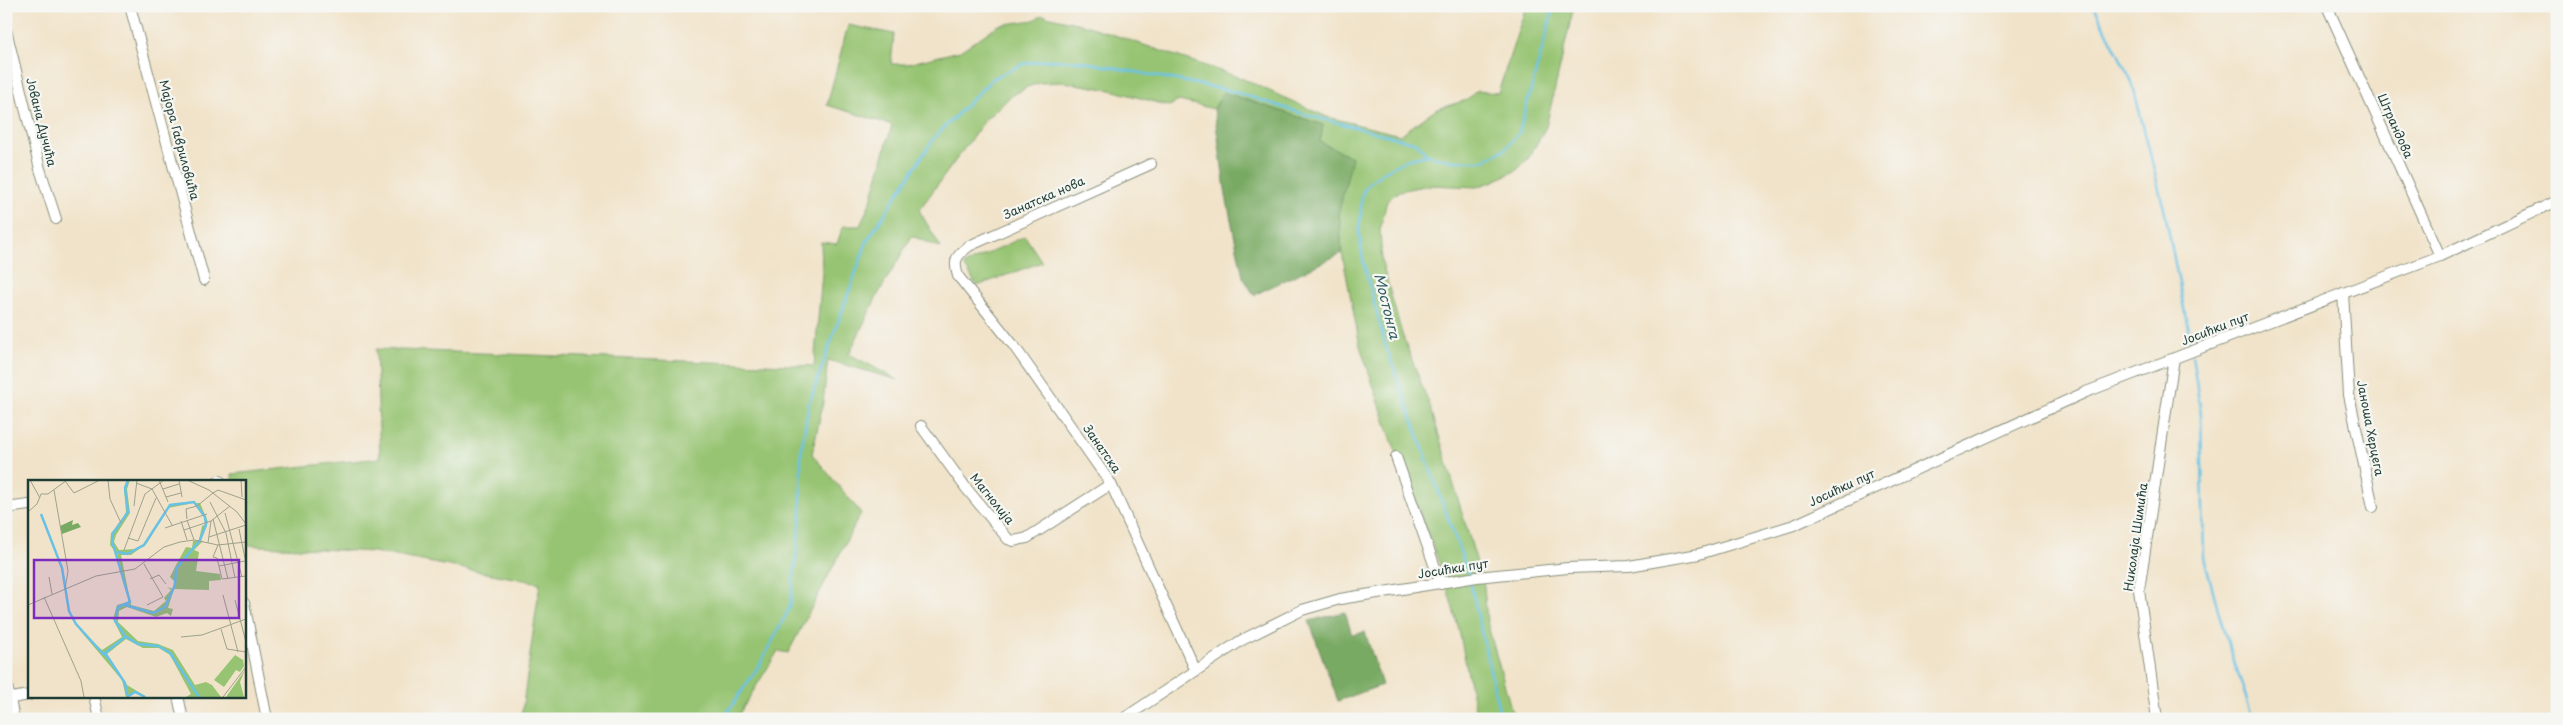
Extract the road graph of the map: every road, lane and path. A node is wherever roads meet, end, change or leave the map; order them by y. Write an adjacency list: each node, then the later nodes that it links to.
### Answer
1 (130, 6): 9 (street, Мајора Гавриловића)
2 (2327, 6): 7 (street, Штрандова)
3 (6, 30): 6 (street, Јована Дучића)
4 (1151, 164): 8 (street, Занатска нова)
5 (2557, 201): 7 (street, Јосићки пут)
6 (56, 219)
7 (2440, 256): 10 (street, Јосићки пут)
8 (954, 263): 14 (street, Занатска)
9 (204, 280)
10 (2343, 293): 11 (street, Јосићки пут); 16 (street, Јаноша Херцега)
11 (2178, 356): 18 (street, Јосићки пут); 32 (street, Николаја Шимића)
12 (920, 426): 14 (street, Магнолија)
13 (1396, 458): 18 (street)
14 (1112, 484): 21 (street, Занатска)
15 (28, 505): 17 (street)
16 (2373, 507)
17 (6, 508)
18 (1444, 583): 21 (street, Јосићки пут)
19 (245, 614): 20 (street)
20 (248, 648): 30 (street)
21 (1195, 669): 31 (street, Јосићки пут)
22 (6, 681): 26 (street)
23 (28, 695): 26 (street)
24 (94, 698): 28 (street)
25 (178, 698): 29 (street)
26 (8, 699): 27 (street)
27 (14, 719)
28 (99, 719)
29 (183, 719)
30 (266, 719)
31 (1124, 719)
32 (2157, 719)

